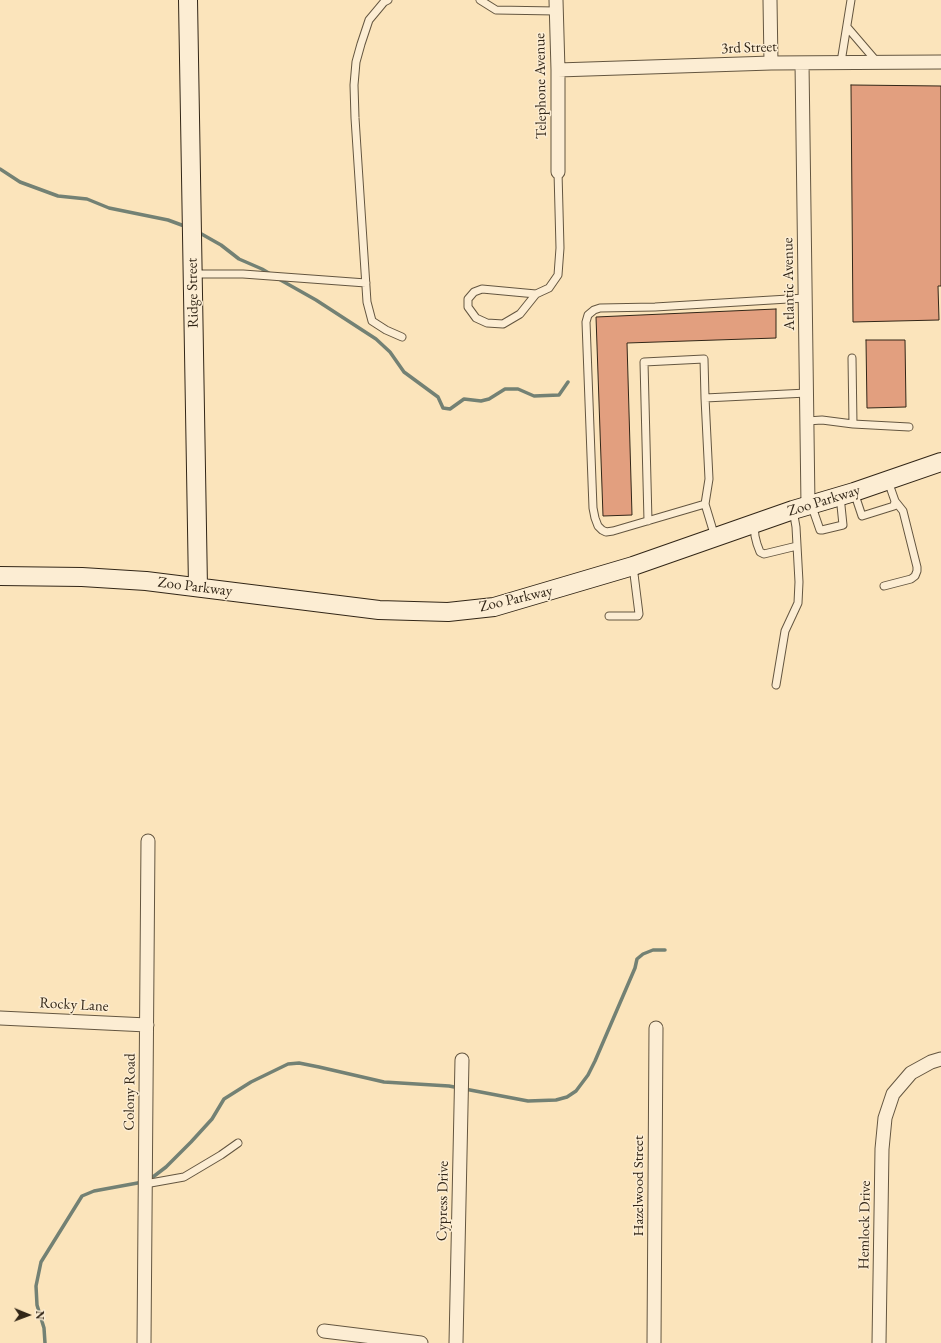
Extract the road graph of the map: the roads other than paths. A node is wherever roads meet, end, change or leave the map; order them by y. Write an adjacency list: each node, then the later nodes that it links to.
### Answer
1 (188, 0): 15 (main road, Ridge Street)
2 (388, 0): 16 (lane)
3 (480, 0): 6 (lane)
4 (770, 0): 11 (street)
5 (851, 0): 7 (lane)
6 (556, 6): 13 (street, Telephone Avenue)
7 (847, 27): 8 (lane); 9 (lane)
8 (841, 62): 9 (street, 3rd Street); 12 (street, 3rd Street)
9 (877, 62): 10 (street, 3rd Street)
10 (941, 62)
11 (771, 63): 12 (street, 3rd Street); 13 (street, 3rd Street)
12 (802, 63): 18 (street, Atlantic Avenue)
13 (558, 70): 14 (street, Telephone Avenue)
14 (558, 172): 17 (lane)
15 (193, 274): 16 (lane); 39 (main road, Ridge Street)
16 (366, 283): 19 (lane)
17 (536, 294): 17 (lane)
18 (805, 298): 21 (street, Atlantic Avenue); 32 (lane)
19 (402, 336)
20 (852, 358): 24 (lane)
21 (806, 393): 22 (lane); 23 (street, Atlantic Avenue)
22 (705, 398): 30 (lane); 32 (lane)
23 (807, 420): 24 (lane); 31 (street, Atlantic Avenue)
24 (853, 424): 25 (lane)
25 (909, 427)
26 (941, 462): 27 (main road, Zoo Parkway)
27 (888, 481): 28 (main road, Zoo Parkway); 29 (lane)
28 (847, 494): 29 (lane); 31 (main road, Zoo Parkway); 31 (lane)
29 (895, 501): 38 (lane)
30 (705, 504): 32 (lane); 34 (lane)
31 (804, 507): 33 (main road, Zoo Parkway); 35 (lane)
32 (648, 521)
33 (754, 524): 34 (main road, Zoo Parkway); 35 (lane)
34 (715, 537): 36 (main road, Zoo Parkway)
35 (797, 546): 41 (lane)
36 (633, 566): 39 (main road, Zoo Parkway); 40 (lane)
37 (0, 576): 39 (main road, Zoo Parkway)
38 (884, 586)
39 (198, 587)
40 (609, 616)
41 (776, 685)
42 (148, 841): 44 (street, Colony Road)
43 (0, 1018): 44 (street, Rocky Lane)
44 (146, 1025): 49 (street, Colony Road)
45 (656, 1028): 54 (street, Hazelwood Street)
46 (941, 1059): 55 (street, Hemlock Drive)
47 (462, 1060): 53 (street, Cypress Drive)
48 (238, 1143): 49 (lane)
49 (145, 1184): 51 (street, Colony Road)
50 (324, 1331): 52 (street)
51 (144, 1343)
52 (421, 1343)
53 (456, 1343)
54 (654, 1343)
55 (879, 1343)

